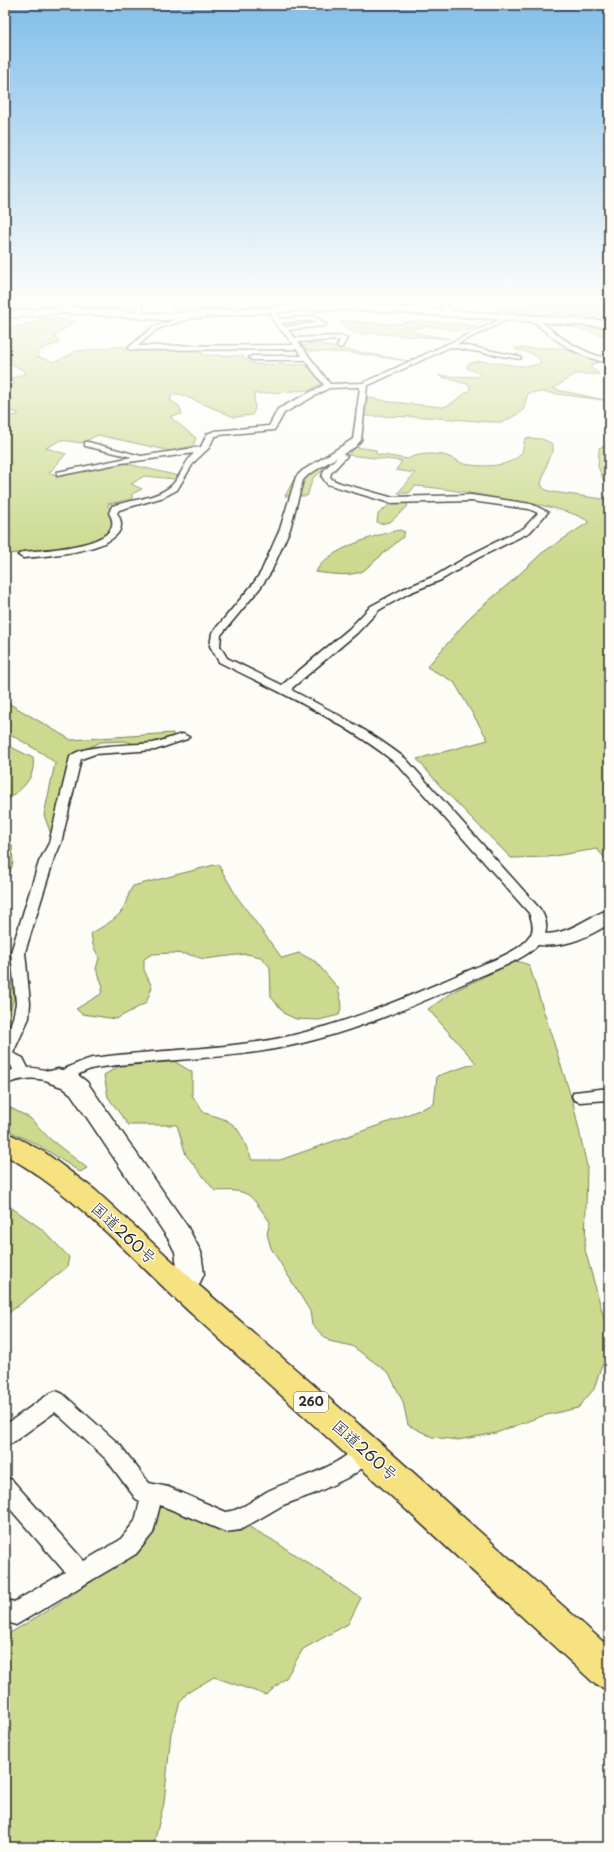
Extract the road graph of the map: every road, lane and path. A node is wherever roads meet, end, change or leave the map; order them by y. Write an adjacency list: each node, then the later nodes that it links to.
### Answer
1 (364, 385): 2 (street); 5 (street)
2 (328, 386): 4 (street)
3 (88, 444): 6 (street)
4 (206, 449): 6 (street); 8 (street)
5 (344, 450): 9 (street); 9 (street)
6 (145, 458): 7 (street)
7 (60, 474)
8 (23, 555)
9 (288, 693): 12 (street)
10 (183, 737): 13 (street)
11 (609, 916): 12 (main road)
12 (537, 939): 15 (street)
13 (5, 1055): 14 (street)
14 (23, 1074): 15 (street); 16 (street)
15 (58, 1077): 20 (main road)
16 (5, 1078)
17 (609, 1094): 18 (street)
18 (580, 1096)
19 (5, 1143): 20 (highway, 国道260号 / 260)
20 (184, 1289): 22 (highway, 国道260号 / 260)
21 (5, 1437): 24 (street)
22 (368, 1452): 24 (street); 27 (highway, 国道260号 / 260)
23 (5, 1487): 25 (street)
24 (152, 1493): 25 (street)
25 (81, 1574): 26 (street)
26 (8, 1615)
27 (609, 1672)

